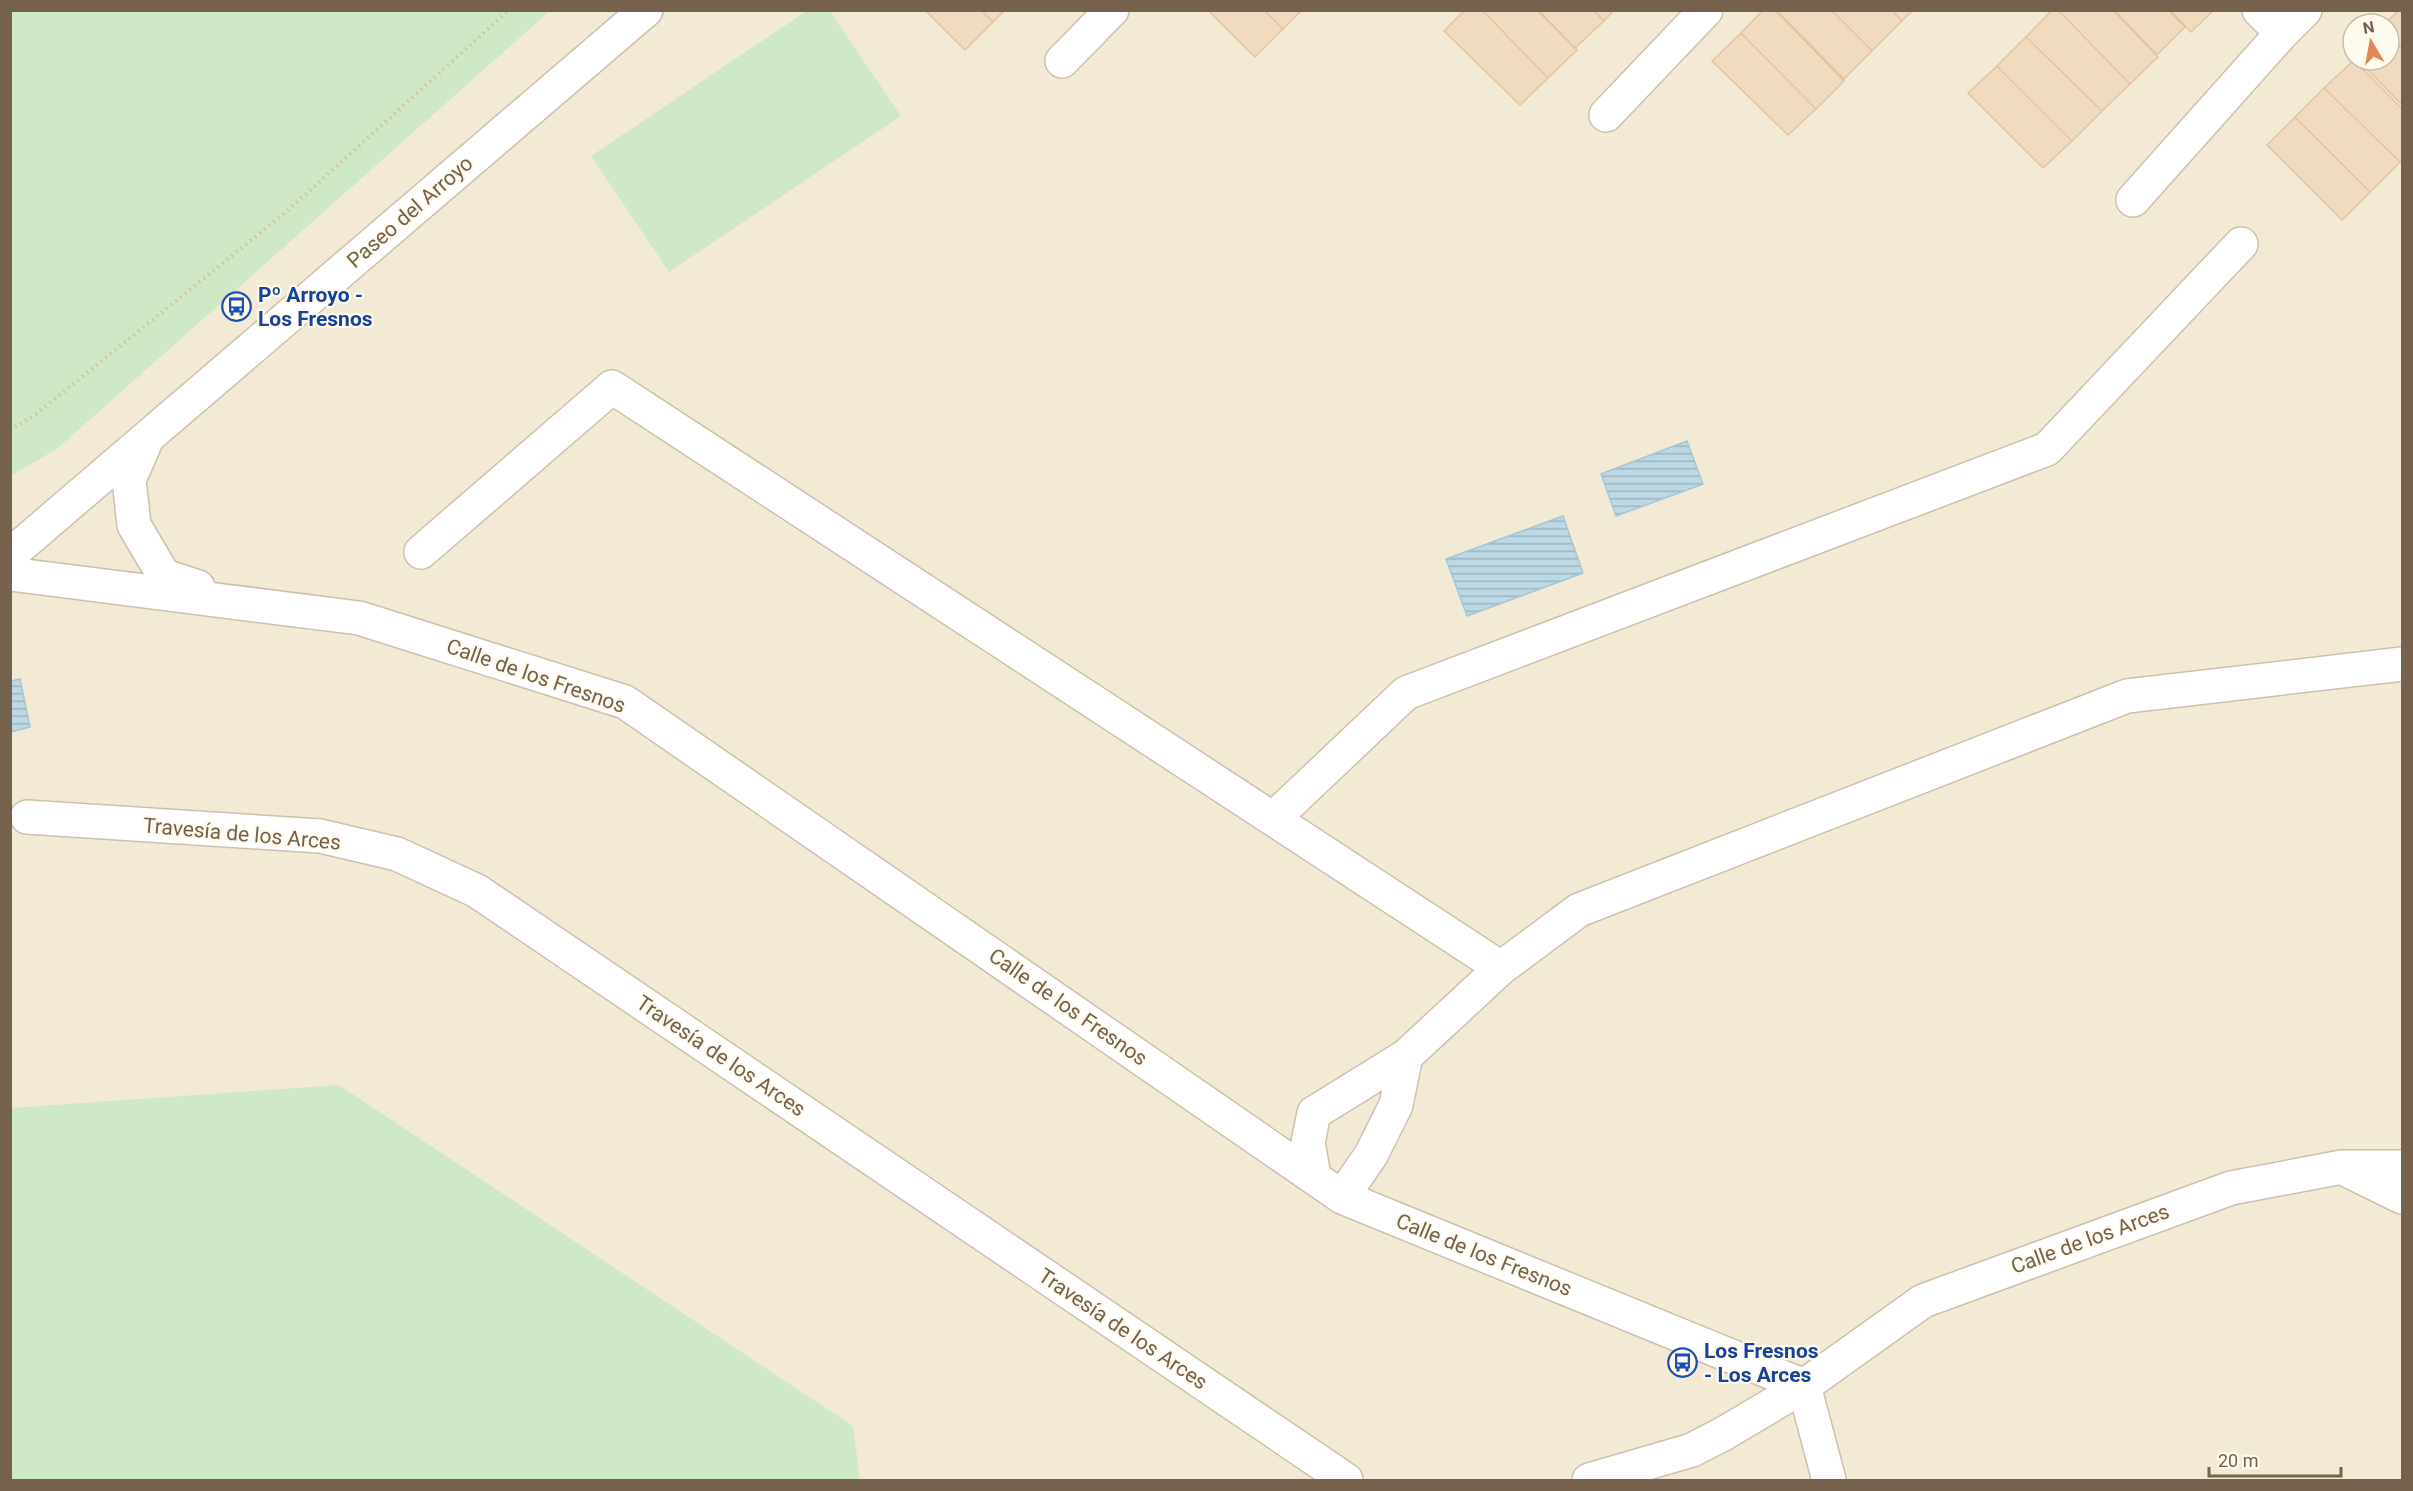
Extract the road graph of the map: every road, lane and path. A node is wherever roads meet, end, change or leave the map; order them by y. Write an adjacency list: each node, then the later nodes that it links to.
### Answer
1 (509, 10): 11 (path)
2 (646, 10): 12 (street, Paseo del Arroyo)
3 (1112, 10): 7 (street)
4 (1706, 10): 8 (street)
5 (2259, 10): 6 (street)
6 (2294, 22): 9 (street)
7 (1062, 62)
8 (1606, 115)
9 (2133, 200)
10 (2241, 244): 19 (street)
11 (10, 430)
12 (148, 437): 14 (street, Paseo del Arroyo); 16 (street, Calle de los Fresnos)
13 (421, 552): 19 (street)
14 (10, 555)
15 (10, 574): 16 (street, Calle de los Fresnos)
16 (247, 604): 24 (street, Calle de los Fresnos)
17 (2403, 664): 20 (street)
18 (27, 817): 28 (street, Travesía de los Arces)
19 (1273, 819): 20 (street)
20 (1501, 968): 21 (street)
21 (1406, 1056): 24 (street); 25 (street)
22 (2342, 1167): 23 (street, Calle de los Arces); 26 (street); 27 (street, Calle de los Arces)
23 (2403, 1167)
24 (1314, 1176): 25 (street, Calle de los Fresnos)
25 (1342, 1197): 27 (street, Calle de los Fresnos)
26 (2403, 1197)
27 (1804, 1386): 29 (street, Calle de los Arces); 30 (street)
28 (1346, 1480)
29 (1588, 1480)
30 (1829, 1480)

